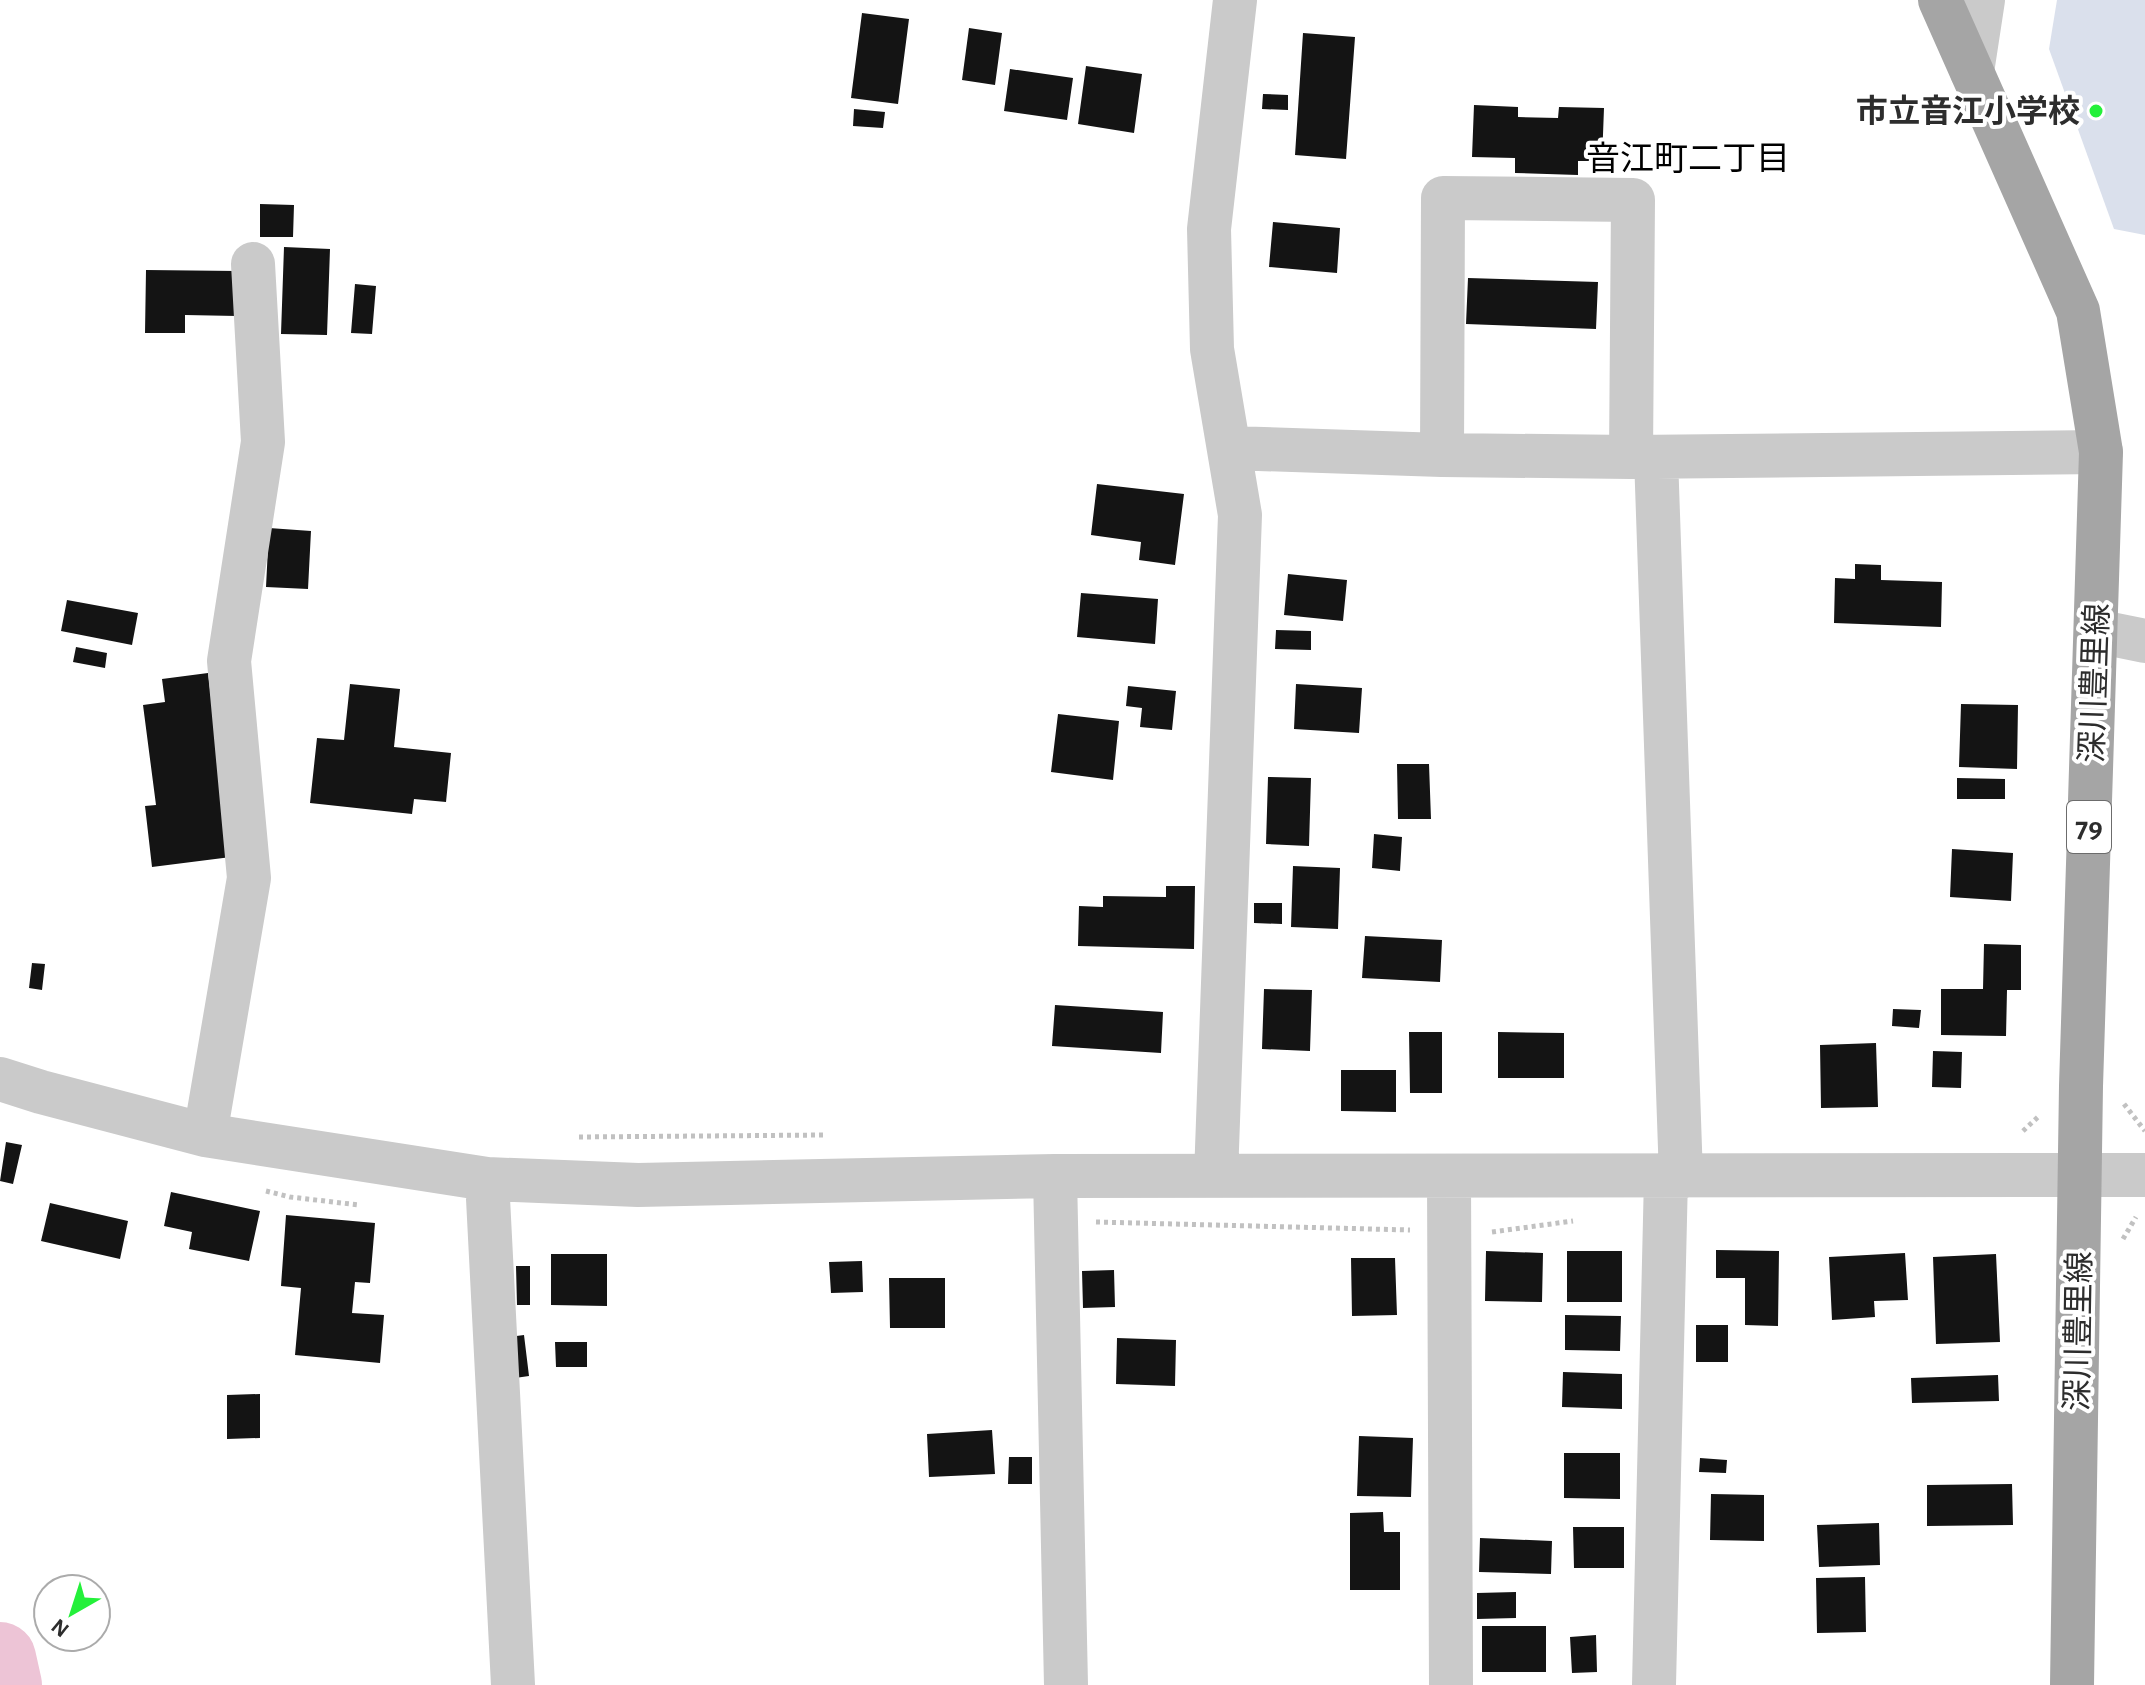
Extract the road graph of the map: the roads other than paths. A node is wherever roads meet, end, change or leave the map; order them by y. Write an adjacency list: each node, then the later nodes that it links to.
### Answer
1 (1235, 0): 6 (street)
2 (1940, 0): 4 (main road, 深川豊里線 / 79)
3 (1983, 0): 4 (street)
4 (1972, 72): 7 (main road, 深川豊里線 / 79)
5 (253, 264): 13 (street)
6 (1230, 448): 8 (street); 16 (street)
7 (2101, 452): 9 (street); 10 (main road, 深川豊里線 / 79)
8 (1442, 455): 9 (street); 9 (street)
9 (1643, 457): 19 (street)
10 (2096, 631): 11 (street); 17 (main road, 深川豊里線 / 79)
11 (2145, 641)
12 (0, 1079): 13 (street)
13 (205, 1135): 20 (street)
14 (2145, 1175): 17 (street)
15 (1055, 1176): 16 (street); 20 (street); 22 (street)
16 (1216, 1176): 18 (street)
17 (2079, 1176): 19 (street); 25 (main road, 深川豊里線 / 79)
18 (1449, 1177): 19 (street); 23 (street)
19 (1673, 1177): 24 (street)
20 (487, 1179): 21 (street)
21 (513, 1685)
22 (1066, 1685)
23 (1451, 1685)
24 (1654, 1685)
25 (2072, 1685)

